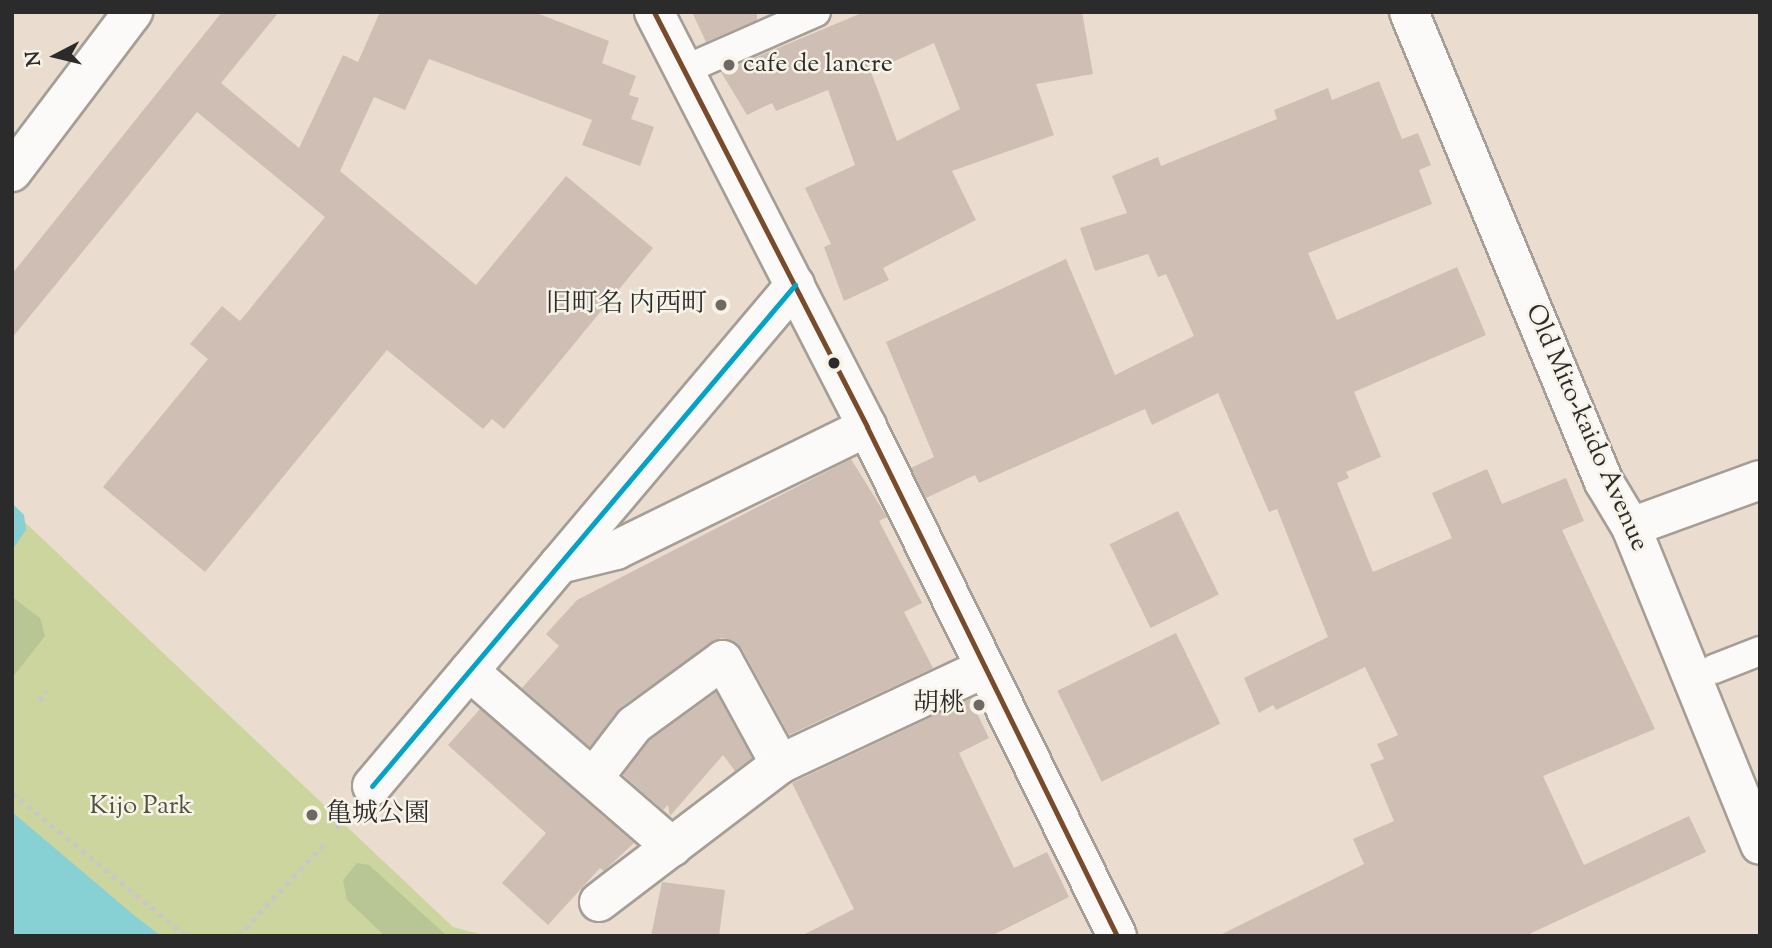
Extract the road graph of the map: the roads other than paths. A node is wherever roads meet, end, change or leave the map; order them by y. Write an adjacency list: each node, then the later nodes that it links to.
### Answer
1 (133, 12): 6 (street)
2 (654, 12): 5 (street)
3 (816, 12): 5 (lane)
4 (1409, 12): 10 (street, Old Mito-kaido Avenue)
5 (684, 70): 7 (street)
6 (12, 172)
7 (794, 285): 8 (street); 11 (street)
8 (867, 427): 11 (street); 13 (street)
9 (1760, 481): 10 (street)
10 (1630, 527): 19 (street, Old Mito-kaido Avenue)
11 (559, 564): 15 (street)
12 (1760, 651): 14 (lane)
13 (985, 668): 16 (street); 22 (street)
14 (1714, 669)
15 (469, 671): 17 (street); 18 (street)
16 (780, 764): 17 (street); 20 (street)
17 (594, 778): 20 (street)
18 (372, 786)
19 (1760, 845)
20 (672, 847): 21 (street)
21 (599, 902)
22 (1117, 936)

